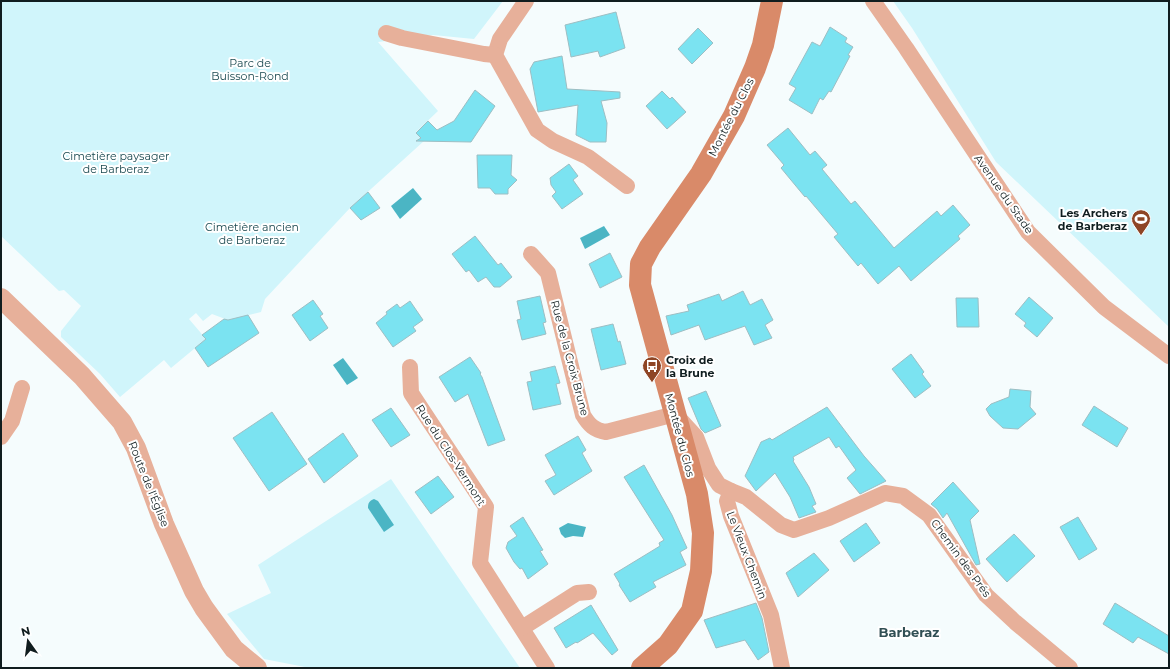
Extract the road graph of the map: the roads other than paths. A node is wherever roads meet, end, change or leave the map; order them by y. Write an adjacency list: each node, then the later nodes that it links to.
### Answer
1 (526, 1): 5 (street)
2 (772, 1): 12 (main road, Montée du Clos)
3 (873, 1): 9 (street, Avenue du Stade)
4 (386, 33): 5 (street)
5 (495, 55): 6 (street)
6 (627, 186)
7 (531, 254): 12 (street, Rue de la Croix Brune)
8 (1, 298): 17 (street, Route de l'Église)
9 (1169, 356)
10 (410, 367): 16 (street, Rue du Clos-Vermont)
11 (22, 388): 13 (street)
12 (675, 414): 14 (street); 19 (main road, Montée du Clos)
13 (1, 437)
14 (731, 491): 20 (street, Le Vieux Chemin); 21 (street, Chemin des Prés)
15 (589, 592): 16 (street)
16 (522, 628): 18 (street, Rue du Clos-Vermont)
17 (257, 668)
18 (547, 668)
19 (642, 668)
20 (782, 668)
21 (1070, 668)

